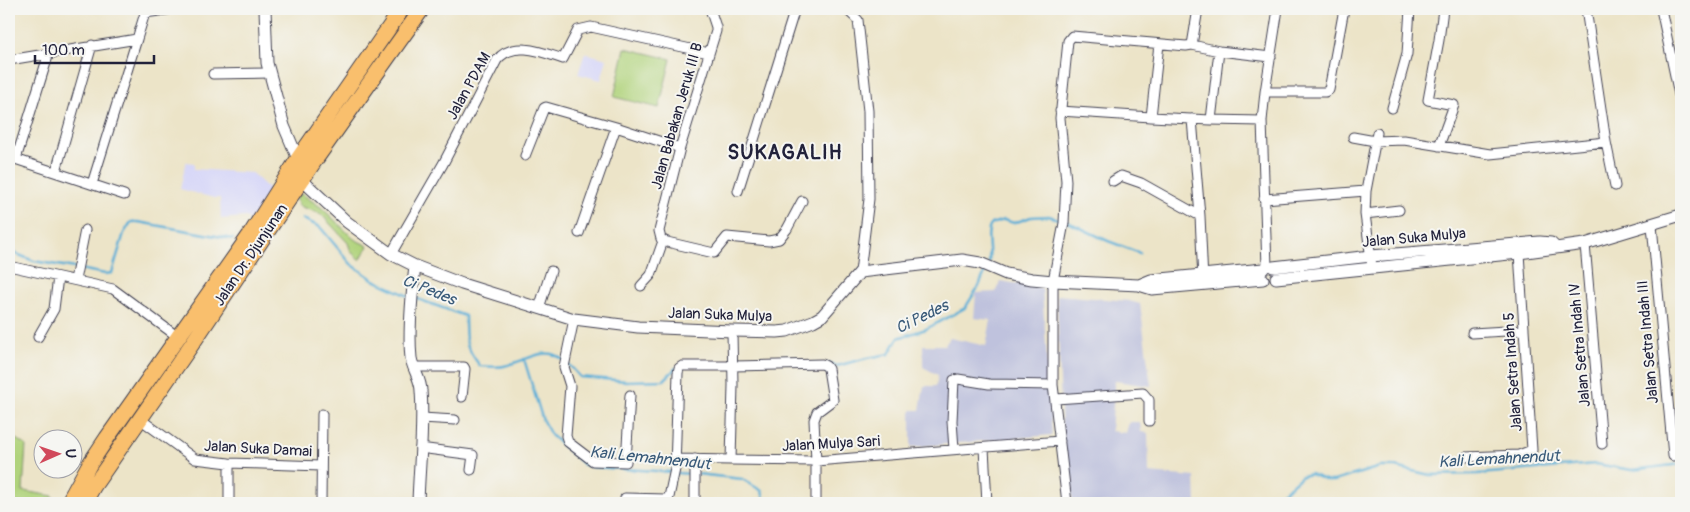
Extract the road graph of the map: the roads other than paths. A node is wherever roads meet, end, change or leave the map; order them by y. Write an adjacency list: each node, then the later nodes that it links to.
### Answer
1 (173, 9): 15 (street)
2 (265, 9): 24 (street)
3 (402, 9): 42 (highway, Jalan Dr. Djunjunan)
4 (422, 9): 44 (highway, Jalan Dr. Djunjunan)
5 (710, 9): 21 (street, Jalan Babakan Jeruk III B)
6 (795, 9): 48 (street)
7 (848, 9): 69 (street)
8 (1198, 9): 17 (street)
9 (1278, 9): 22 (street)
10 (1344, 9): 26 (street)
11 (1410, 9): 28 (street)
12 (1443, 9): 38 (street)
13 (1586, 9): 37 (street)
14 (1661, 9): 27 (street)
15 (137, 39): 18 (street); 46 (street)
16 (1158, 44): 17 (street); 29 (street); 30 (street)
17 (1192, 44): 19 (street)
18 (92, 46): 20 (street); 43 (street)
19 (1219, 51): 22 (street); 32 (street)
20 (49, 53): 23 (street); 41 (street)
21 (709, 53): 39 (street, Jalan Babakan Jeruk III B); 64 (street, Jalan PDAM)
22 (1270, 57): 26 (street)
23 (9, 60)
24 (269, 73): 25 (street); 42 (street)
25 (213, 74)
26 (1265, 92): 33 (street)
27 (1681, 104)
28 (1392, 108)
29 (1060, 111): 30 (street); 74 (street)
30 (1151, 117): 31 (street)
31 (1192, 119): 32 (street); 56 (street)
32 (1211, 120): 33 (street)
33 (1262, 121): 51 (street)
34 (616, 127): 39 (street); 40 (street); 59 (street)
35 (1354, 137): 36 (street)
36 (1376, 137): 38 (street); 49 (street)
37 (1606, 142): 38 (street); 47 (street)
38 (1439, 146)
39 (680, 148): 60 (street, Jalan Babakan Jeruk III B)
40 (525, 156)
41 (12, 158): 43 (street)
42 (298, 159): 82 (highway, Jalan Dr. Djunjunan)
43 (56, 171): 46 (street)
44 (302, 180): 64 (street, Jalan Suka Mulya); 90 (highway, Jalan Dr. Djunjunan)
45 (1113, 181): 56 (street)
46 (92, 184): 50 (street)
47 (1616, 186)
48 (738, 191)
49 (1366, 191): 51 (street); 54 (street)
50 (124, 195)
51 (1264, 199): 70 (street)
52 (802, 201): 60 (street)
53 (1399, 210): 54 (street)
54 (1365, 214): 65 (street)
55 (1681, 215): 57 (street, Jalan Suka Mulya)
56 (1200, 216): 73 (street)
57 (1652, 225): 61 (street, Jalan Suka Mulya); 99 (street, Jalan Setra Indah III)
58 (85, 230): 71 (street)
59 (579, 233)
60 (663, 241): 75 (street)
61 (1586, 244): 62 (street, Jalan Suka Mulya); 95 (street, Jalan Setra Indah IV)
62 (1556, 248): 63 (street, Jalan Suka Mulya); 65 (street, Jalan Suka Mulya)
63 (1519, 253): 65 (street, Jalan Suka Mulya); 78 (street, Jalan Setra Indah 5)
64 (391, 254): 67 (street, Jalan Suka Mulya)
65 (1371, 262): 70 (street, Jalan Suka Mulya)
66 (9, 266): 72 (street)
67 (415, 266): 76 (street, Jalan Suka Mulya); 84 (street)
68 (551, 271): 76 (street)
69 (860, 272): 74 (street, Jalan Suka Mulya); 79 (street, Jalan Suka Mulya)
70 (1268, 272): 73 (street, Jalan Suka Mulya)
71 (76, 273): 72 (street); 82 (street)
72 (58, 277): 81 (street)
73 (1203, 280): 74 (street, Jalan Suka Mulya)
74 (1053, 282): 85 (street)
75 (641, 286)
76 (539, 308): 77 (street, Jalan Suka Mulya)
77 (574, 319): 79 (street, Jalan Suka Mulya); 86 (street)
78 (1523, 330): 80 (street); 100 (street, Jalan Setra Indah 5)
79 (732, 331): 83 (street)
80 (1472, 332)
81 (38, 337)
82 (178, 337): 109 (highway, Jalan Dr. Djunjunan)
83 (733, 366): 101 (street); 102 (street); 103 (street)
84 (413, 367): 87 (street); 91 (street)
85 (1053, 385): 88 (street); 98 (street)
86 (630, 395)
87 (462, 398)
88 (1056, 399): 93 (street); 94 (street)
89 (322, 414): 106 (street)
90 (140, 418): 104 (street, Jalan Suka Damai); 110 (highway, Jalan Dr. Djunjunan)
91 (422, 418): 92 (street); 96 (street)
92 (455, 420)
93 (1149, 422)
94 (1060, 441): 97 (street, Jalan Mulya Sari); 117 (street)
95 (1602, 444)
96 (420, 448): 107 (street); 113 (street)
97 (984, 448): 98 (street, Jalan Mulya Sari); 116 (street)
98 (954, 449): 103 (street, Jalan Mulya Sari)
99 (1673, 456)
100 (1465, 457)
101 (675, 459): 105 (street, Jalan Mulya Sari); 108 (street)
102 (731, 460): 103 (street, Jalan Mulya Sari); 105 (street, Jalan Mulya Sari)
103 (816, 461): 115 (street)
104 (229, 463): 106 (street, Jalan Suka Damai); 111 (street)
105 (695, 464): 114 (street)
106 (321, 466): 112 (street, Jalan Suka Damai)
107 (472, 470)
108 (625, 498)
109 (68, 503)
110 (84, 503)
111 (229, 503)
112 (320, 503)
113 (418, 503)
114 (695, 503)
115 (816, 503)
116 (987, 503)
117 (1067, 503)

